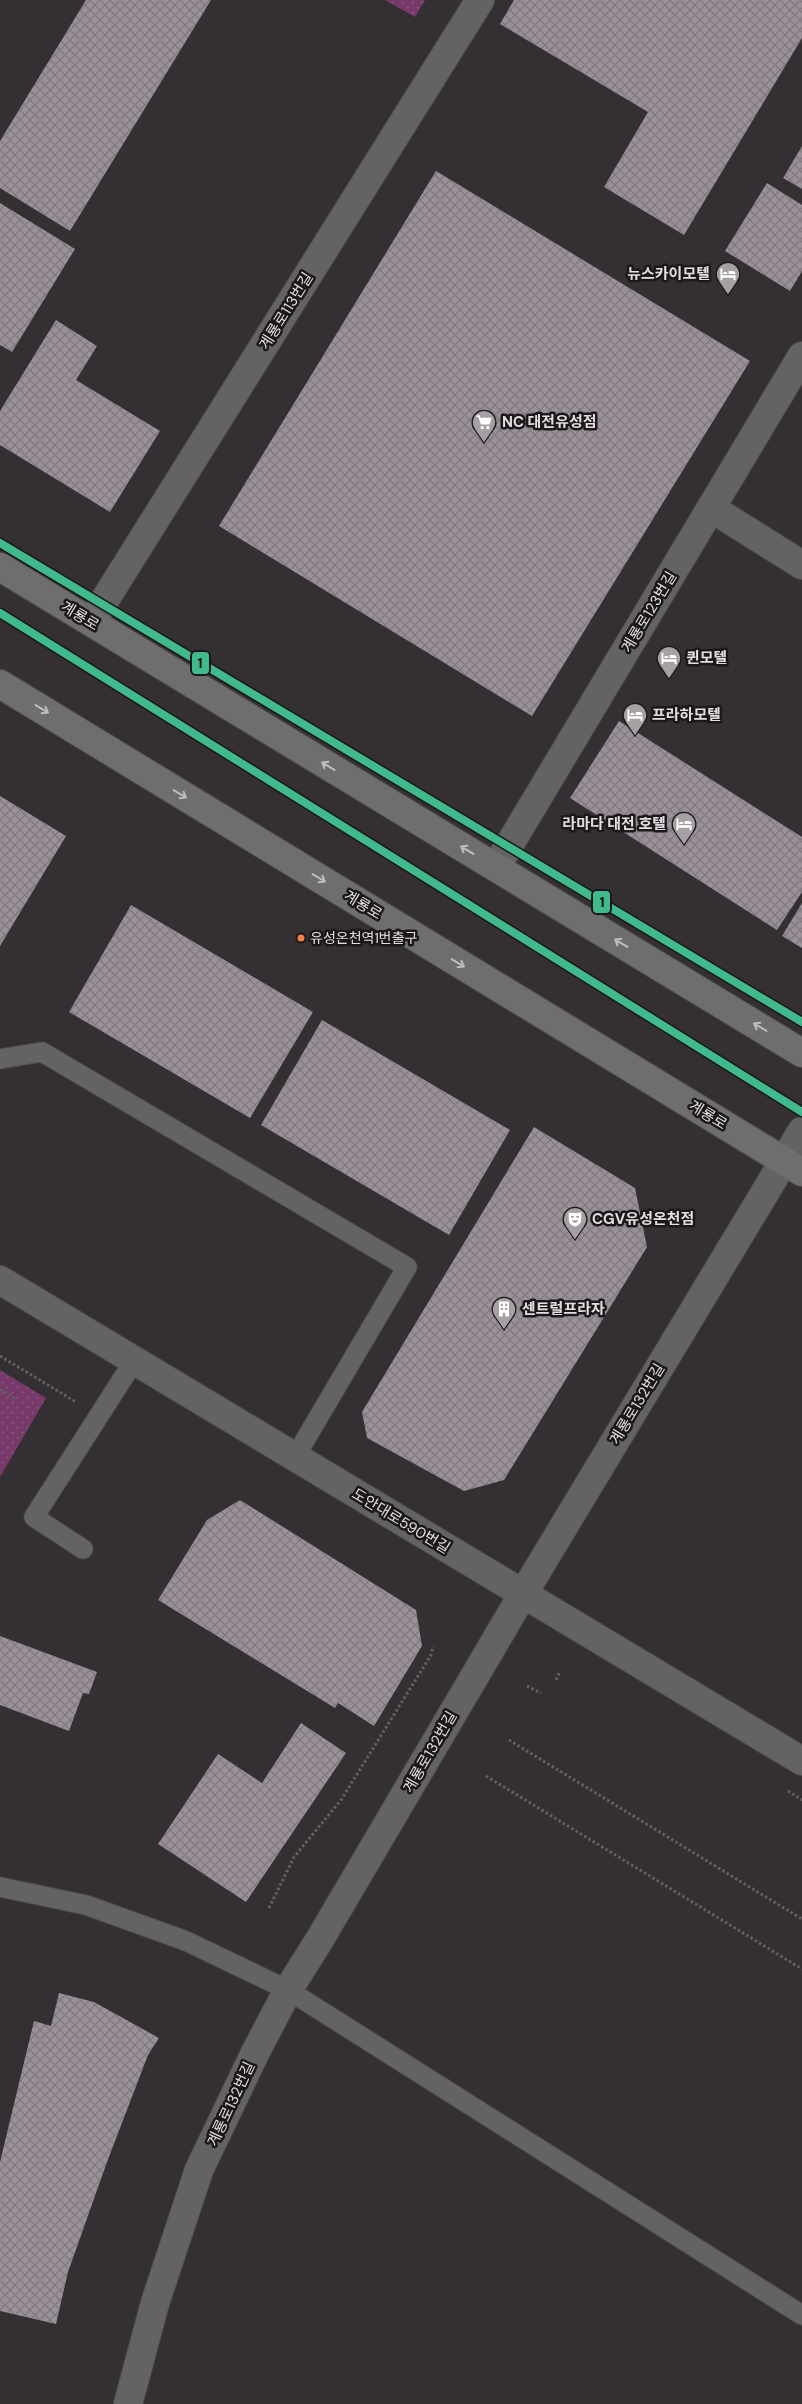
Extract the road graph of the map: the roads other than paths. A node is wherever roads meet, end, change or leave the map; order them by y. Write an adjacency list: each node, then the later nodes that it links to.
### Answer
1 (480, 0): 6 (street, 계룡로113번길)
2 (802, 356): 3 (street, 계룡로123번길)
3 (711, 508): 4 (street); 8 (street, 계룡로123번길)
4 (802, 565)
5 (0, 568): 6 (main road, 계룡로)
6 (91, 622): 8 (main road, 계룡로, one-way to 6)
7 (0, 684): 12 (main road, 계룡로, one-way to 12)
8 (496, 867): 9 (main road, 계룡로, one-way to 8)
9 (802, 1053)
10 (0, 1059): 15 (lane)
11 (802, 1132): 12 (street, 계룡로132번길)
12 (793, 1167): 17 (street, 계룡로132번길)
13 (0, 1280): 14 (street, 도안대로590번길)
14 (134, 1361): 15 (street, 도안대로590번길); 16 (lane)
15 (295, 1457): 17 (street, 도안대로590번길)
16 (83, 1549)
17 (523, 1594): 18 (street, 도안대로590번길); 20 (street, 계룡로132번길)
18 (802, 1761)
19 (0, 1887): 20 (lane)
20 (288, 1990): 21 (lane); 22 (street, 계룡로132번길)
21 (802, 2315)
22 (128, 2404)

